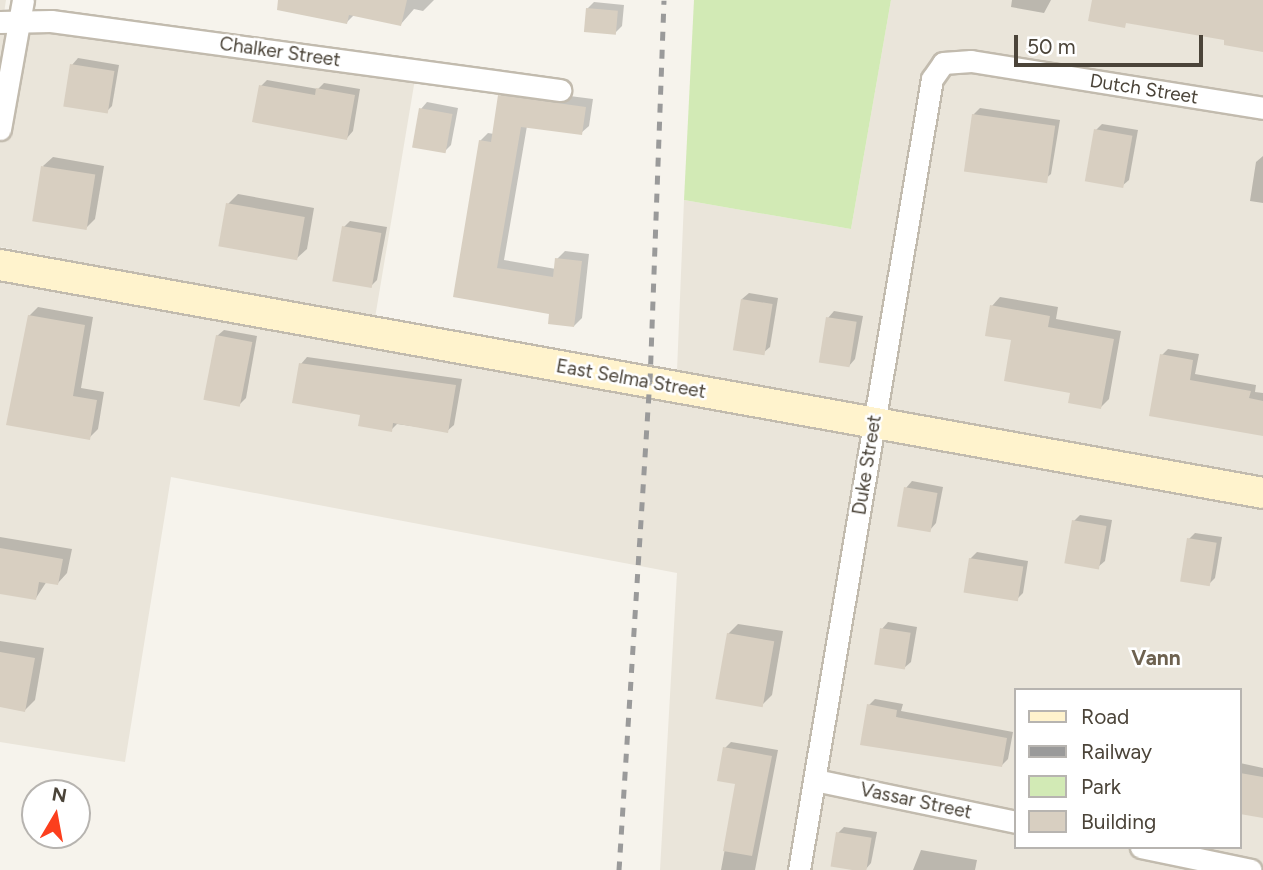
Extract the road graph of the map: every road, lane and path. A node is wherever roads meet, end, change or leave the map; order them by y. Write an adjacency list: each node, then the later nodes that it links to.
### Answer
1 (23, 0): 2 (street)
2 (10, 22): 4 (street, Chalker Street); 6 (street)
3 (943, 63): 5 (street, Dutch Street); 8 (street, Duke Street)
4 (560, 90)
5 (1263, 108)
6 (0, 129)
7 (0, 265): 8 (street, East Selma Street)
8 (873, 422): 9 (street, East Selma Street); 10 (street, Duke Street)
9 (1263, 493)
10 (815, 780): 11 (street, Vassar Street); 13 (street, Duke Street)
11 (1014, 822)
12 (1150, 849): 14 (street)
13 (799, 870)
14 (1251, 870)

